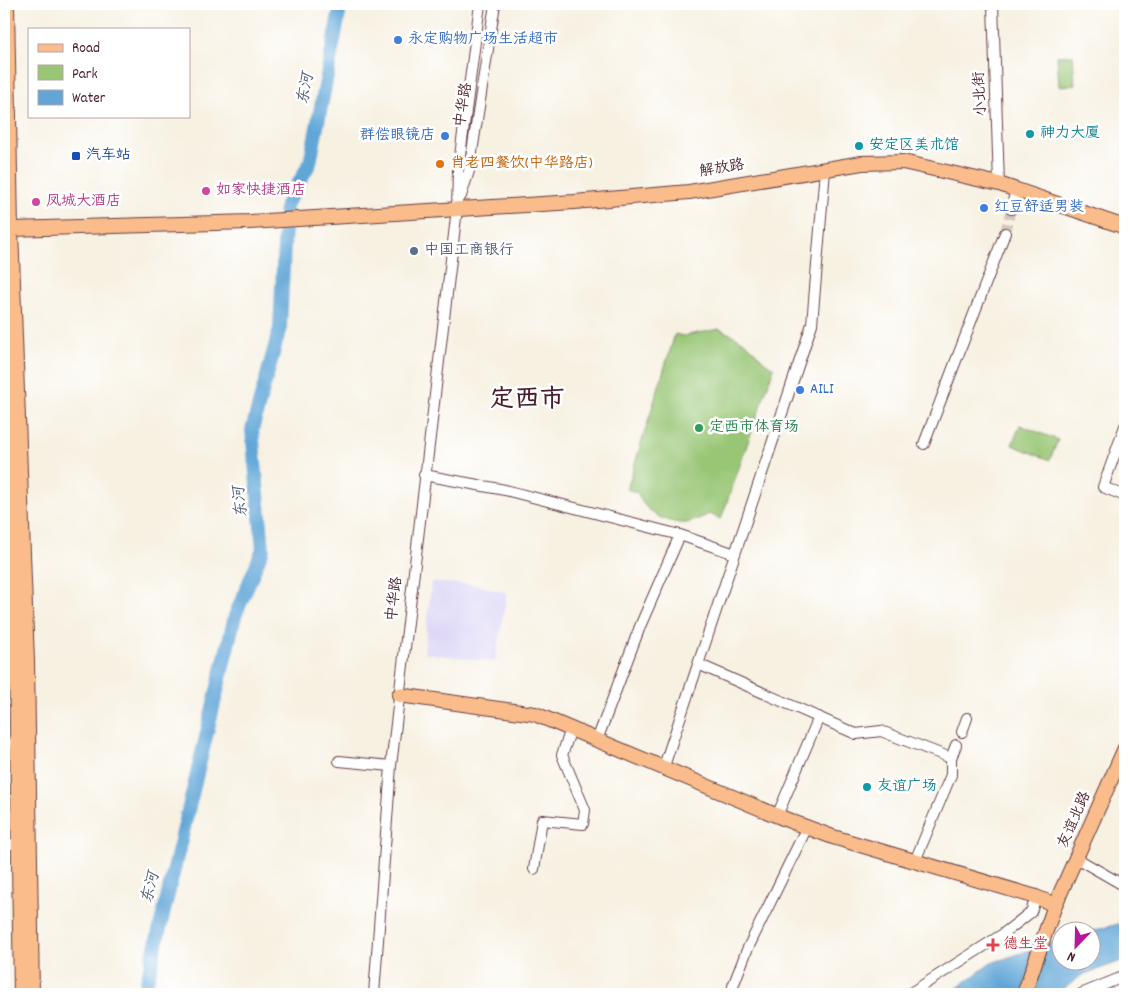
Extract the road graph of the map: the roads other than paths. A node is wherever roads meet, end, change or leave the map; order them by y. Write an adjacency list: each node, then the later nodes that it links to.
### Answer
1 (7, 4): 11 (main road)
2 (480, 4): 8 (street, 中华路)
3 (494, 4): 8 (street, 中华路)
4 (993, 4): 6 (street, 小北街)
5 (824, 170): 6 (main road, 解放路); 8 (main road, 解放路); 20 (street)
6 (999, 184): 7 (main road, 解放路)
7 (1016, 190): 9 (street); 10 (main road, 解放路)
8 (457, 209): 11 (main road, 解放路); 16 (street, 中华路)
9 (1011, 209)
10 (1125, 227)
11 (8, 229): 47 (main road)
12 (1005, 233): 15 (street)
13 (4, 330): 17 (main road)
14 (1125, 426): 18 (street)
15 (924, 444)
16 (424, 475): 19 (street); 22 (street, 中华路)
17 (6, 479): 28 (main road)
18 (1125, 496)
19 (680, 535): 20 (street); 27 (street)
20 (735, 554): 21 (street)
21 (698, 664): 23 (street); 34 (street)
22 (399, 695): 25 (main road); 33 (street, 中华路)
23 (818, 717): 31 (street); 35 (street)
24 (967, 718): 26 (street)
25 (571, 729): 27 (main road); 41 (street)
26 (962, 732)
27 (596, 740): 34 (main road)
28 (10, 744): 38 (main road)
29 (956, 745): 31 (street)
30 (1125, 748): 39 (main road, 友谊北路)
31 (951, 758): 40 (street)
32 (339, 761): 33 (street)
33 (391, 766): 48 (street, 中华路)
34 (663, 769): 35 (main road)
35 (777, 816): 36 (main road)
36 (807, 827): 40 (main road); 49 (street)
37 (4, 844): 38 (street)
38 (19, 844): 46 (main road)
39 (1076, 858): 42 (street); 44 (main road, 友谊北路)
40 (914, 861): 43 (main road)
41 (534, 869)
42 (1125, 886)
43 (1036, 897): 44 (main road); 50 (street)
44 (1055, 905): 51 (main road, 友谊北路)
45 (1125, 976): 52 (street)
46 (21, 994)
47 (32, 994)
48 (374, 994)
49 (733, 994)
50 (909, 994)
51 (1024, 994)
52 (1081, 994)

